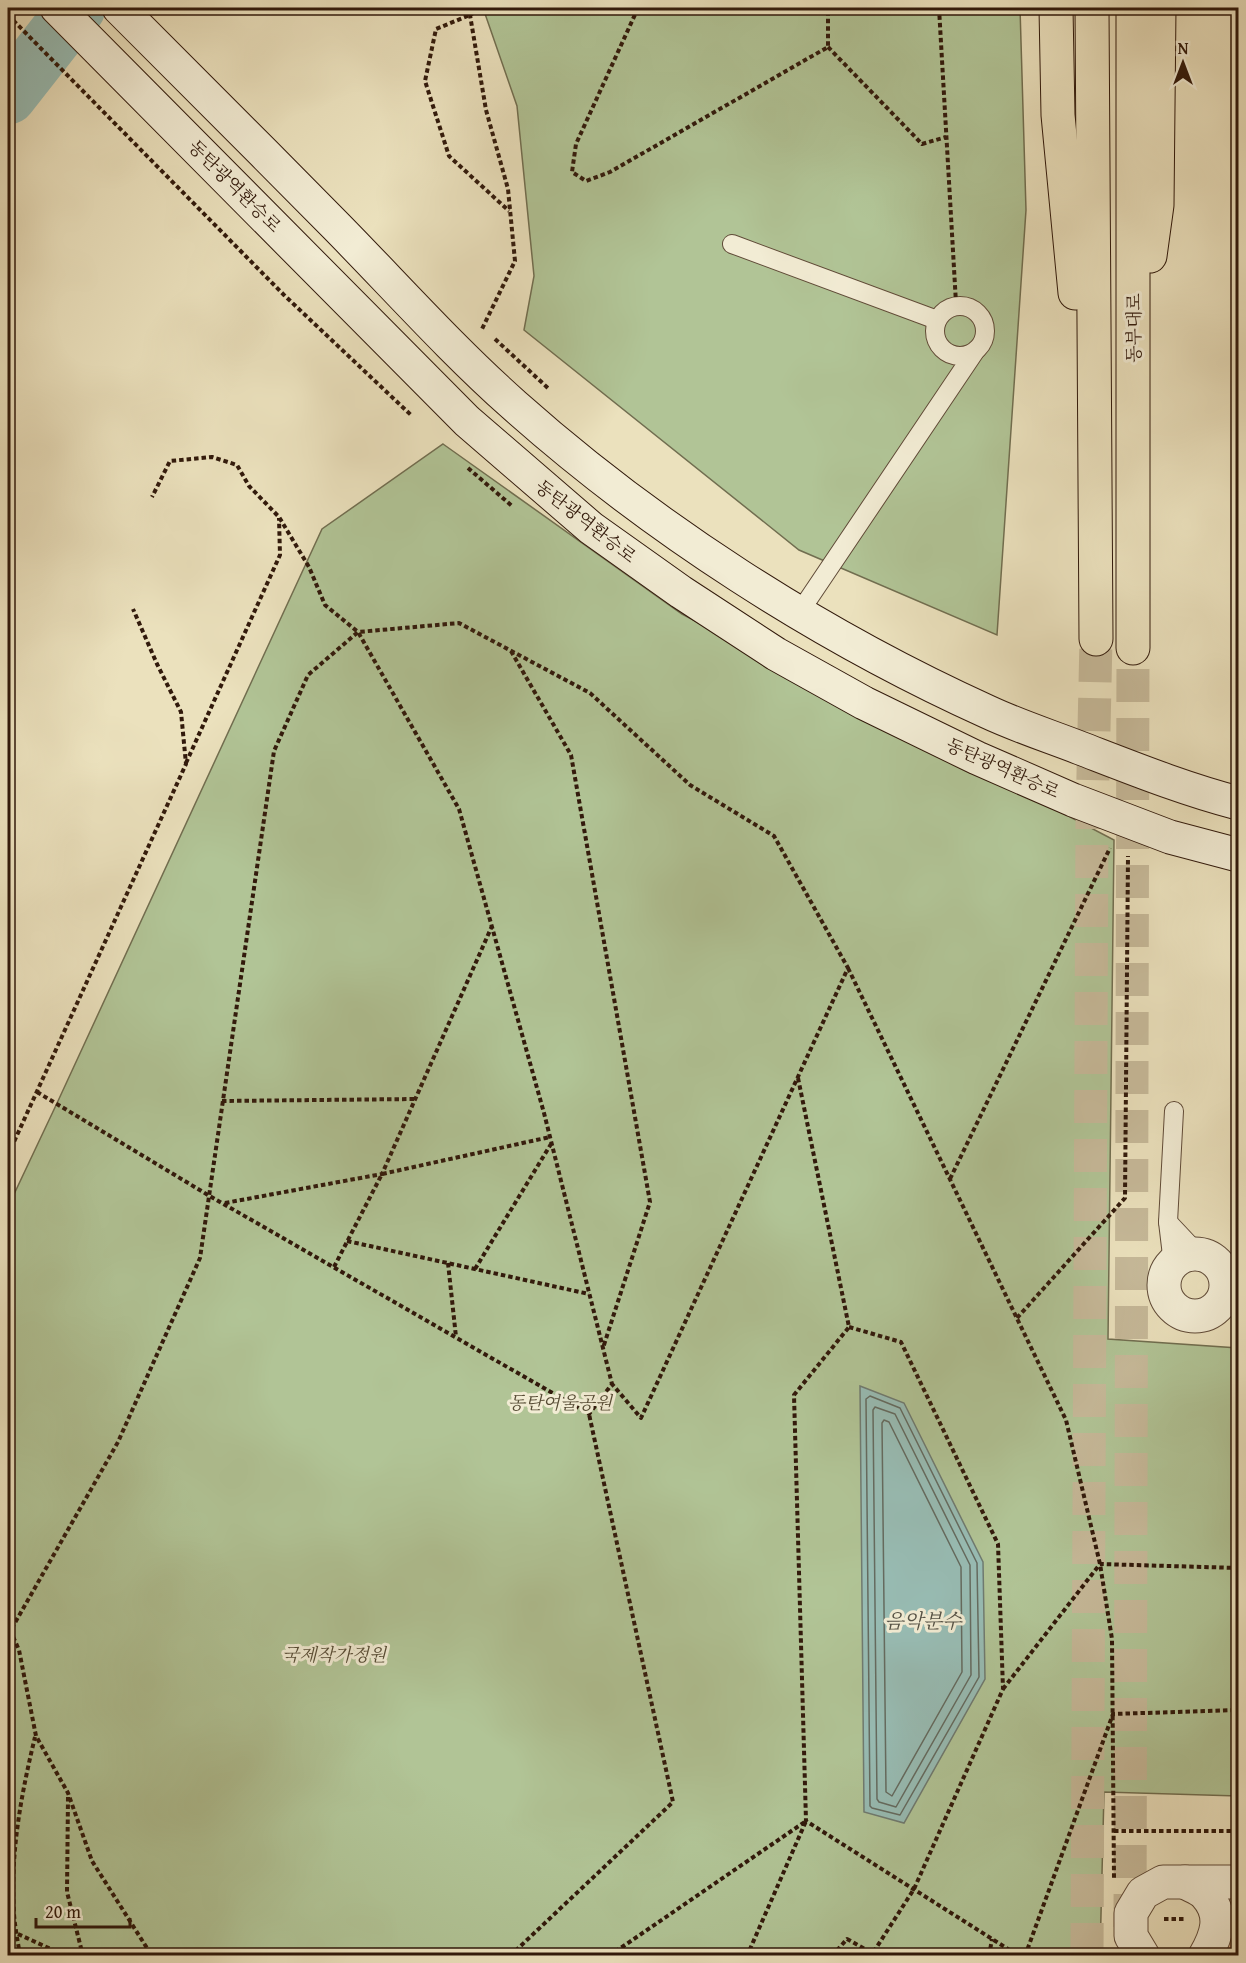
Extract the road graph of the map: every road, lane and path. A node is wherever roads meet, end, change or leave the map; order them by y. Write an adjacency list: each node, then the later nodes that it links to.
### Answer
1 (57, 8): 41 (street, 동탄광역환승로)
2 (119, 8): 25 (street)
3 (465, 8): 13 (path)
4 (481, 8): 13 (path)
5 (638, 8): 14 (path)
6 (828, 8): 14 (path)
7 (939, 8): 15 (path)
8 (1056, 8): 29 (highway)
9 (1092, 8): 29 (highway)
10 (1133, 8): 26 (highway, 동부대로)
11 (1159, 8): 26 (highway)
12 (8, 15): 18 (path)
13 (470, 15): 16 (path); 16 (path)
14 (828, 47): 15 (path)
15 (946, 137): 19 (path)
16 (510, 212): 22 (path)
17 (732, 244): 21 (lane)
18 (284, 295)
19 (956, 306): 21 (lane); 24 (lane)
20 (475, 319): 22 (path)
21 (937, 320): 24 (lane)
22 (483, 328): 25 (path)
23 (492, 336): 27 (path)
24 (976, 350): 32 (lane)
25 (459, 353): 32 (street)
26 (1133, 379): 35 (highway, 동부대로)
27 (552, 392)
28 (152, 497): 30 (path)
29 (1095, 511): 34 (highway)
30 (279, 517): 33 (path); 37 (path)
31 (133, 609): 37 (path)
32 (799, 613): 38 (street)
33 (357, 632): 36 (path); 42 (path); 47 (path)
34 (1096, 639)
35 (1133, 648)
36 (510, 651): 43 (path); 67 (path)
37 (186, 764): 45 (path)
38 (1239, 803)
39 (1114, 840): 53 (path)
40 (1128, 846): 64 (path)
41 (1239, 855)
42 (492, 926): 46 (path); 49 (path)
43 (848, 968): 44 (path); 53 (path)
44 (798, 1077): 65 (path); 68 (path)
45 (36, 1092): 51 (path); 54 (path)
46 (414, 1099): 47 (path); 52 (path)
47 (222, 1101): 54 (path)
48 (1174, 1111): 56 (lane)
49 (550, 1137): 50 (path); 52 (path)
50 (551, 1143): 61 (path); 62 (path)
51 (8, 1155)
52 (382, 1174): 55 (path); 57 (path)
53 (950, 1179): 64 (path)
54 (208, 1195): 55 (path); 72 (path)
55 (224, 1203): 60 (path)
56 (1168, 1222): 58 (lane); 58 (lane)
57 (347, 1241): 59 (path); 60 (path)
58 (1186, 1259): 63 (street); 63 (street)
59 (448, 1263): 61 (path); 66 (path)
60 (334, 1267): 66 (path)
61 (475, 1269): 62 (path)
62 (589, 1294): 67 (path)
63 (1229, 1305)
64 (1017, 1318): 70 (path)
65 (849, 1327): 74 (path); 79 (path)
66 (456, 1337): 69 (path)
67 (603, 1348): 68 (path)
68 (612, 1384): 69 (path)
69 (589, 1414): 95 (path)
70 (1100, 1564): 71 (path); 74 (path); 76 (path)
71 (1239, 1568)
72 (10, 1630): 73 (path); 77 (path)
73 (8, 1635)
74 (1003, 1689): 85 (path)
75 (1239, 1710): 76 (path)
76 (1113, 1714): 80 (path); 101 (path)
77 (36, 1736): 78 (path); 88 (path)
78 (68, 1793): 93 (path); 94 (path)
79 (806, 1821): 85 (path); 96 (path); 97 (path)
80 (1114, 1831): 81 (path); 84 (path)
81 (1239, 1831)
82 (1185, 1882): 83 (street); 86 (street); 87 (street)
83 (1239, 1882)
84 (1114, 1887)
85 (914, 1889): 89 (path); 90 (path)
86 (1224, 1913): 87 (path); 103 (street)
87 (1131, 1920): 102 (street)
88 (17, 1934): 91 (path); 92 (path)
89 (992, 1939): 99 (path); 100 (path)
90 (871, 1954): 98 (path)
91 (20, 1956)
92 (66, 1956)
93 (82, 1956)
94 (152, 1956)
95 (510, 1956)
96 (609, 1956)
97 (747, 1956)
98 (832, 1956)
99 (989, 1956)
100 (1019, 1956)
101 (1025, 1956)
102 (1143, 1956)
103 (1205, 1956)

